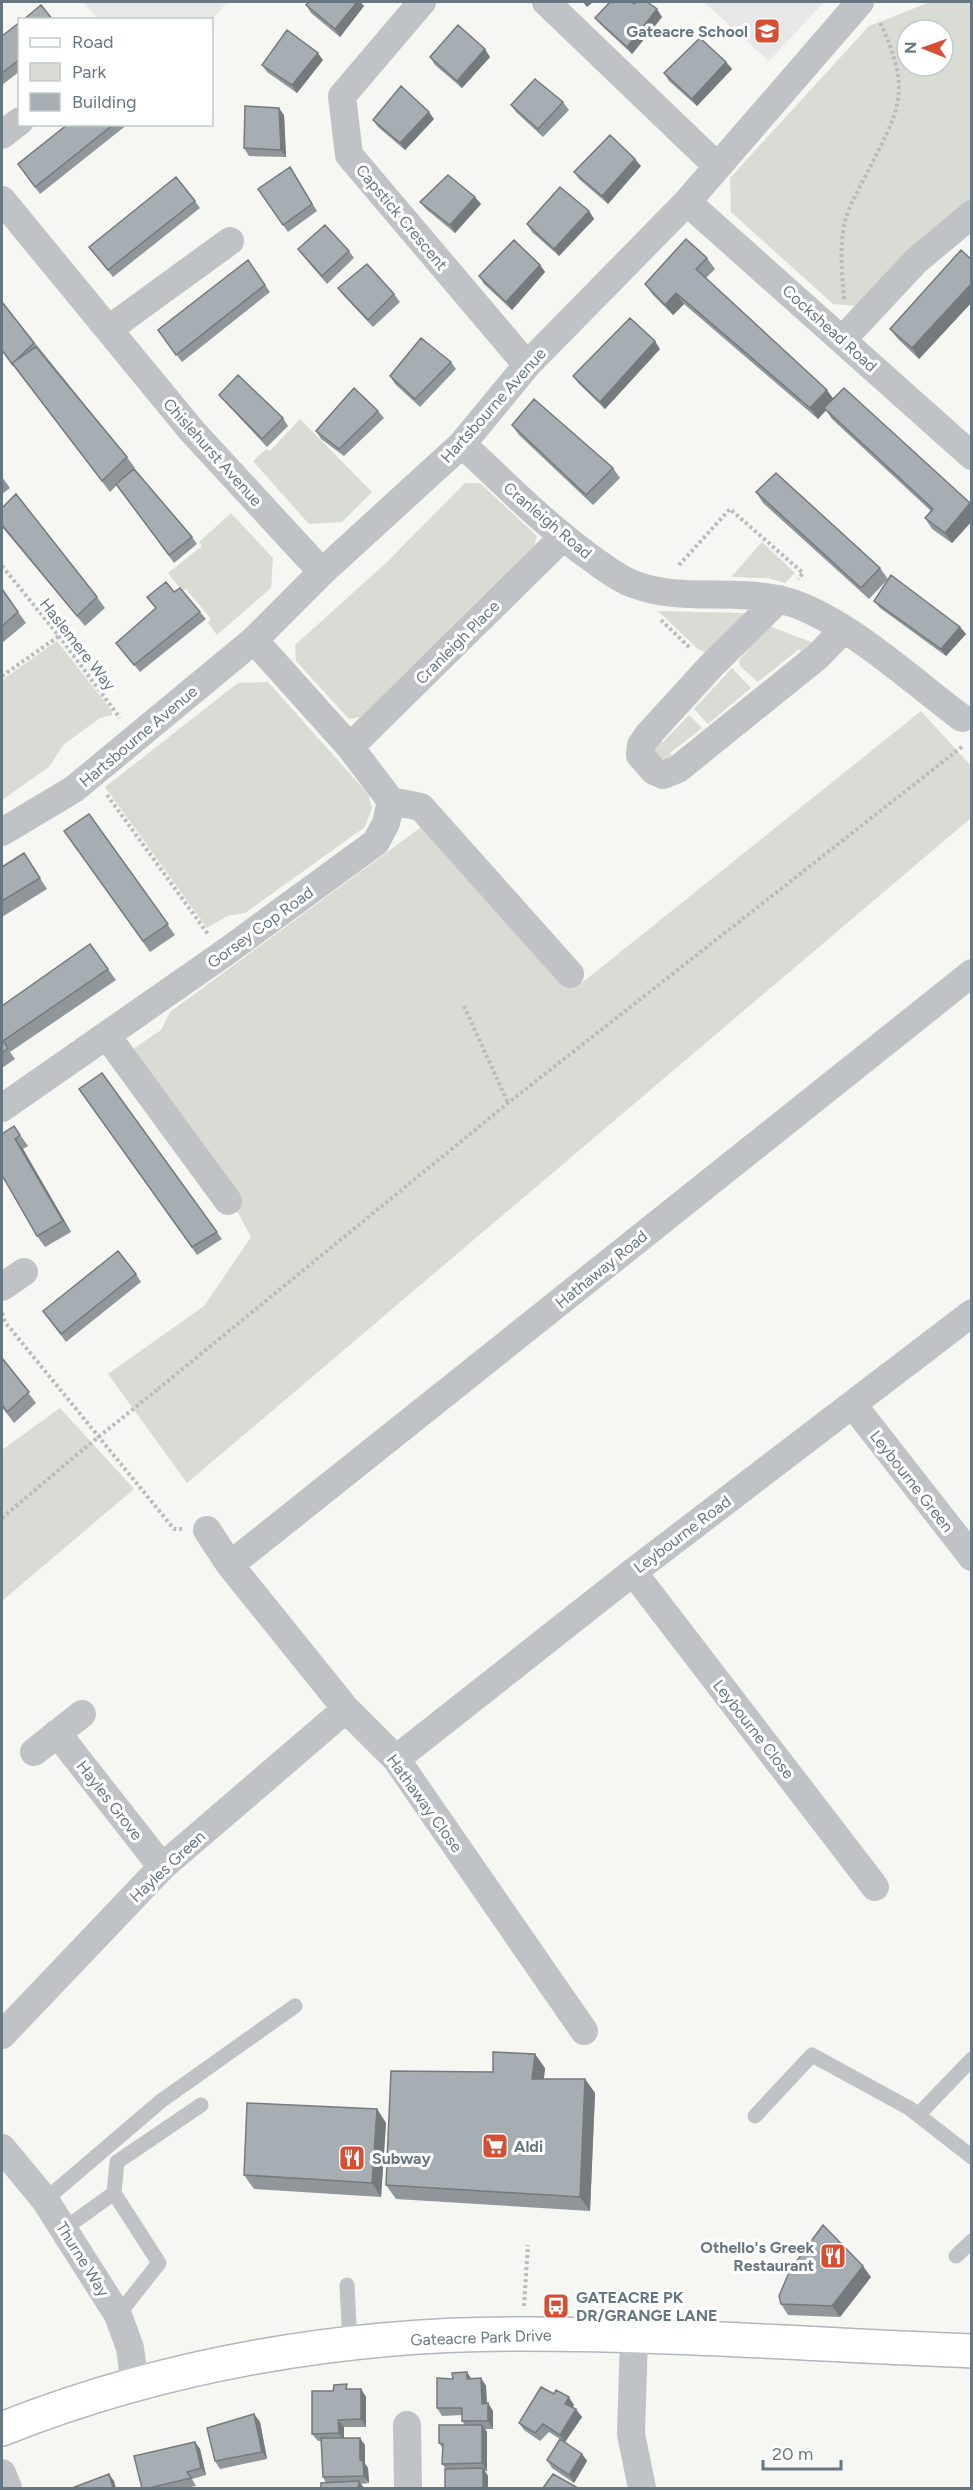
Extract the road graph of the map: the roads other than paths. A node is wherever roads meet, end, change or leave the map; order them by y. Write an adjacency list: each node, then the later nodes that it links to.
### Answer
1 (422, 2): 13 (street, Capstick Crescent)
2 (546, 2): 6 (street)
3 (868, 7): 6 (street, Hartsbourne Avenue)
4 (18, 123): 5 (street)
5 (2, 135)
6 (717, 166): 8 (street, Hartsbourne Avenue)
7 (2, 200): 11 (street, Chislehurst Avenue)
8 (687, 202): 12 (street, Cockshead Road); 13 (street, Hartsbourne Avenue)
9 (972, 214): 12 (street)
10 (230, 241): 11 (street)
11 (109, 329): 17 (street, Chislehurst Avenue)
12 (843, 339): 15 (street, Cockshead Road)
13 (527, 365): 14 (street, Hartsbourne Avenue)
14 (462, 444): 16 (street, Cranleigh Road); 17 (street, Hartsbourne Avenue)
15 (972, 456)
16 (563, 537): 18 (street, Cranleigh Road); 22 (street, Cranleigh Place)
17 (322, 572): 20 (street, Hartsbourne Avenue)
18 (779, 599): 19 (street, Cranleigh Road); 19 (street)
19 (844, 629): 21 (street, Cranleigh Road)
20 (255, 640): 22 (street); 24 (street, Hartsbourne Avenue)
21 (967, 728)
22 (350, 747): 23 (street)
23 (391, 801): 26 (street); 27 (street, Gorsey Cop Road)
24 (2, 832)
25 (972, 973): 34 (street, Hathaway Road)
26 (570, 974)
27 (107, 1036): 28 (street, Gorsey Cop Road); 29 (street)
28 (2, 1108)
29 (228, 1201)
30 (972, 1313): 31 (street, Leybourne Road)
31 (853, 1405): 33 (street, Leybourne Green); 35 (street, Leybourne Road)
32 (207, 1530): 34 (street, Hathaway Close)
33 (972, 1557)
34 (230, 1565): 36 (street, Hathaway Close)
35 (633, 1572): 40 (street, Leybourne Road); 42 (street, Leybourne Close)
36 (346, 1709): 40 (street, Hathaway Close); 41 (street, Hayles Green)
37 (82, 1714): 38 (street)
38 (57, 1733): 39 (street); 41 (street, Hayles Grove)
39 (34, 1752)
40 (396, 1758): 44 (street, Hathaway Close)
41 (162, 1867): 45 (street, Hayles Green)
42 (875, 1887)
43 (295, 2006): 53 (lane)
44 (584, 2031)
45 (2, 2035)
46 (972, 2059): 48 (lane)
47 (201, 2105): 52 (lane)
48 (918, 2115): 49 (lane); 51 (lane)
49 (755, 2116)
50 (2, 2148): 53 (street, Thurne Way)
51 (972, 2157)
52 (114, 2193): 54 (lane); 58 (lane)
53 (45, 2200): 54 (street, Thurne Way)
54 (64, 2229): 58 (street, Thurne Way)
55 (972, 2241): 56 (lane)
56 (956, 2256)
57 (347, 2285): 60 (lane)
58 (117, 2314): 62 (street, Thurne Way)
59 (634, 2337): 60 (street, Gateacre Park Drive); 61 (street, Gateacre Park Drive); 68 (street)
60 (350, 2344): 62 (street, Gateacre Park Drive)
61 (972, 2351)
62 (135, 2385): 64 (street, Gateacre Park Drive)
63 (407, 2425): 67 (street)
64 (2, 2429)
65 (2, 2473): 66 (street)
66 (8, 2488)
67 (408, 2488)
68 (642, 2488)

